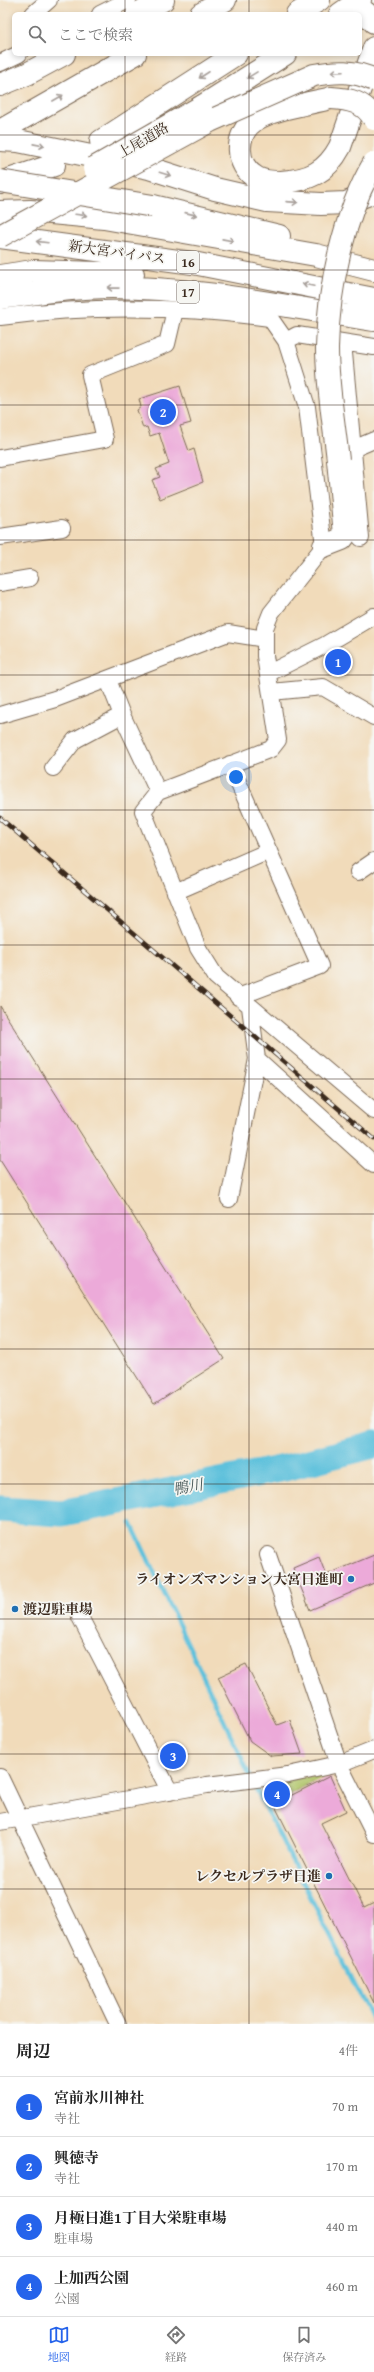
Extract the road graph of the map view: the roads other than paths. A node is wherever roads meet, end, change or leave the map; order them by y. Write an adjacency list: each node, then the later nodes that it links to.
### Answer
1 (31, 0): 7 (street)
2 (49, 0): 8 (street)
3 (128, 0): 9 (street)
4 (163, 0): 10 (main road)
5 (225, 0): 11 (main road)
6 (319, 0): 12 (main road)
7 (33, 12)
8 (35, 12)
9 (104, 12)
10 (141, 12)
11 (204, 12)
12 (300, 12)
13 (374, 48): 22 (main road, bridge)
14 (15, 56): 19 (street)
15 (60, 56): 21 (main road)
16 (131, 56): 23 (main road, one-way to 16)
17 (233, 56): 25 (main road, one-way to 25)
18 (282, 56): 31 (main road, 上尾道路, one-way to 31, bridge)
19 (0, 63)
20 (374, 80): 32 (main road, one-way to 32, bridge)
21 (0, 85)
22 (374, 119)
23 (0, 131)
24 (0, 140): 29 (main road, one-way to 29)
25 (101, 141)
26 (374, 163): 47 (main road, bridge)
27 (54, 165): 28 (main road)
28 (0, 182): 33 (main road, one-way to 33, bridge)
29 (374, 192)
30 (0, 212): 33 (main road, one-way to 33, bridge)
31 (0, 222)
32 (0, 237): 38 (main road, 新大宮バイパス / 16, one-way to 32)
33 (316, 255): 34 (main road)
34 (374, 270)
35 (0, 276): 37 (main road)
36 (0, 298): 37 (main road, 17, one-way to 36)
37 (244, 298): 41 (street); 42 (main road, 17)
38 (374, 298)
39 (175, 310): 40 (street); 41 (street); 48 (street)
40 (0, 318)
41 (270, 318): 43 (street)
42 (374, 320)
43 (286, 341): 44 (street); 52 (street)
44 (343, 342): 45 (street); 47 (street)
45 (374, 347)
46 (374, 440): 47 (street)
47 (345, 454): 51 (street); 52 (main road)
48 (0, 458)
49 (62, 528): 50 (street)
50 (0, 537)
51 (361, 538)
52 (324, 546): 56 (street)
53 (30, 578): 54 (street)
54 (0, 583)
55 (374, 616): 57 (street)
56 (265, 639): 57 (street); 58 (street)
57 (269, 673): 59 (street)
58 (108, 680): 60 (street); 61 (street)
59 (271, 692): 62 (street); 63 (street)
60 (0, 715)
61 (122, 715): 64 (street); 65 (street)
62 (374, 717)
63 (230, 764): 65 (street); 66 (street)
64 (53, 768)
65 (158, 792): 69 (street)
66 (269, 852): 69 (street); 70 (street)
67 (374, 862): 68 (street)
68 (358, 872)
69 (175, 892): 70 (street)
70 (244, 1002): 71 (street); 72 (street)
71 (257, 1059): 73 (street); 74 (street)
72 (374, 1111)
73 (374, 1165)
74 (229, 1199)
75 (268, 1555): 78 (street)
76 (80, 1617): 80 (street)
77 (374, 1750): 78 (street)
78 (339, 1764): 80 (street); 83 (street)
79 (0, 1777): 81 (street)
80 (170, 1792): 81 (street)
81 (20, 1818): 82 (street); 84 (street)
82 (0, 1822)
83 (374, 1834)
84 (118, 2024)

